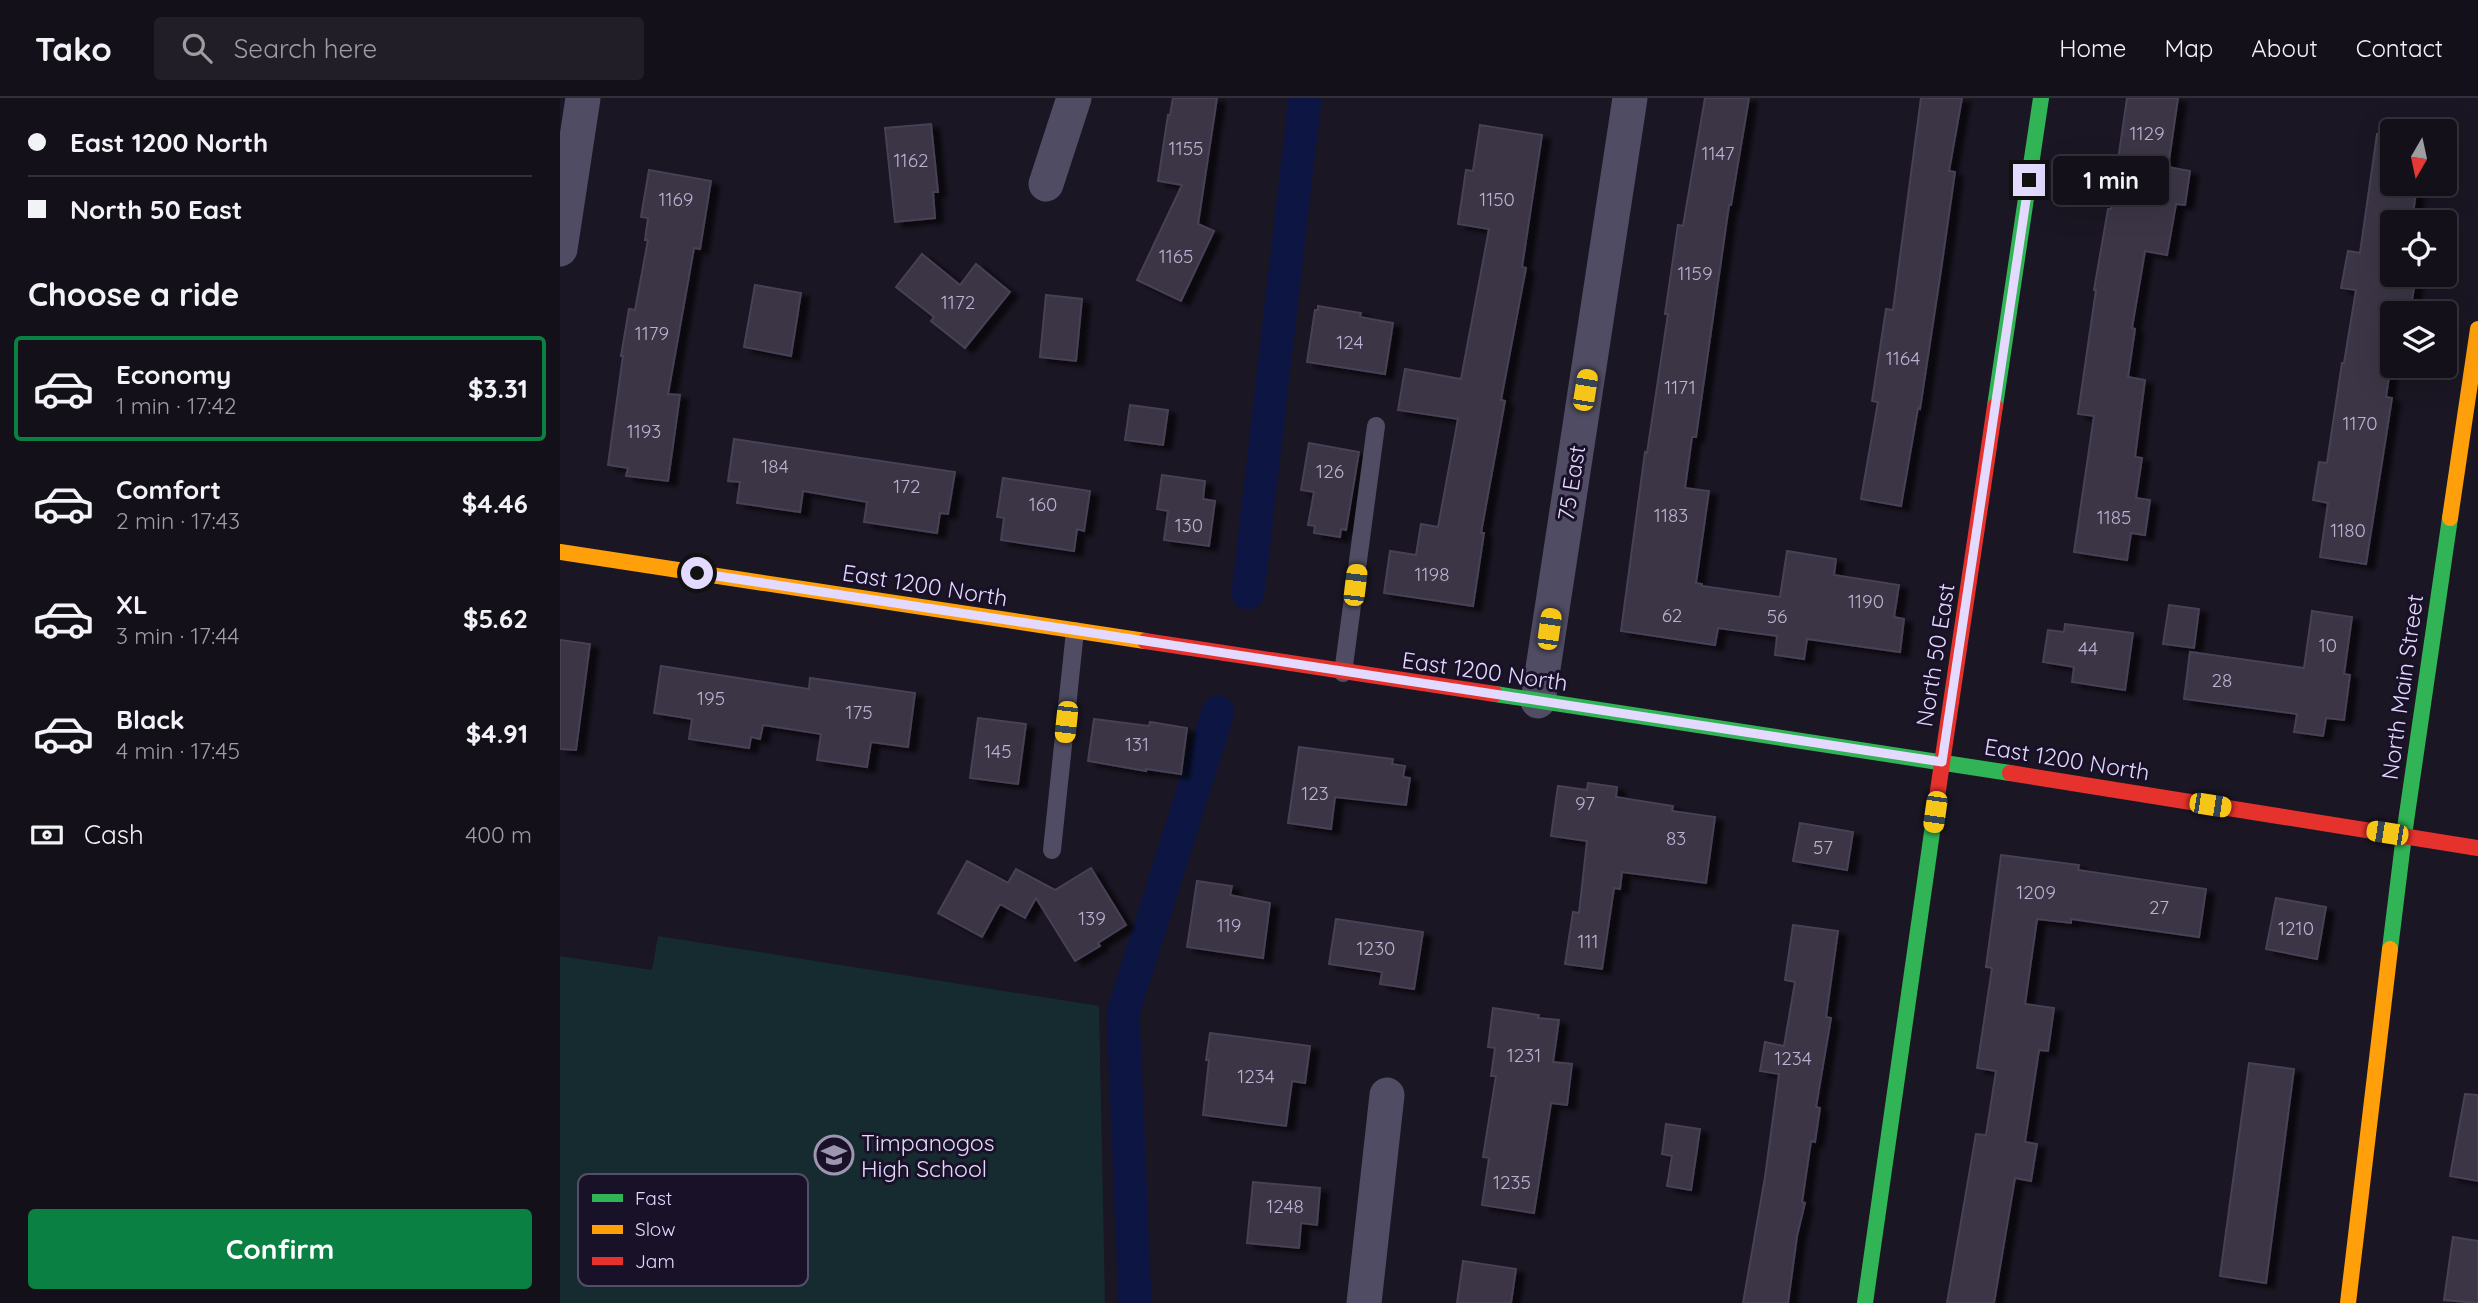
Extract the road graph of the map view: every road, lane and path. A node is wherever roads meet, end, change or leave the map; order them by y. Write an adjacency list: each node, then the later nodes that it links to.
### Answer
1 (583, 98): 6 (street)
2 (1074, 98): 5 (street)
3 (1630, 98): 12 (street, 75 East)
4 (2041, 98): 13 (street, North 50 East)
5 (1046, 184)
6 (560, 249)
7 (2478, 329): 14 (street, North Main Street)
8 (1376, 426): 11 (lane)
9 (560, 552): 10 (street, East 1200 North)
10 (1075, 631): 11 (street, East 1200 North); 16 (lane)
11 (1343, 673): 12 (street, East 1200 North)
12 (1538, 701): 13 (street, East 1200 North)
13 (1942, 762): 14 (street, East 1200 North); 19 (street, North 50 East)
14 (2404, 835): 15 (street, East 1200 North); 20 (street, North Main Street)
15 (2478, 848)
16 (1052, 850)
17 (1387, 1095): 18 (street)
18 (1364, 1303)
19 (1865, 1303)
20 (2348, 1303)

